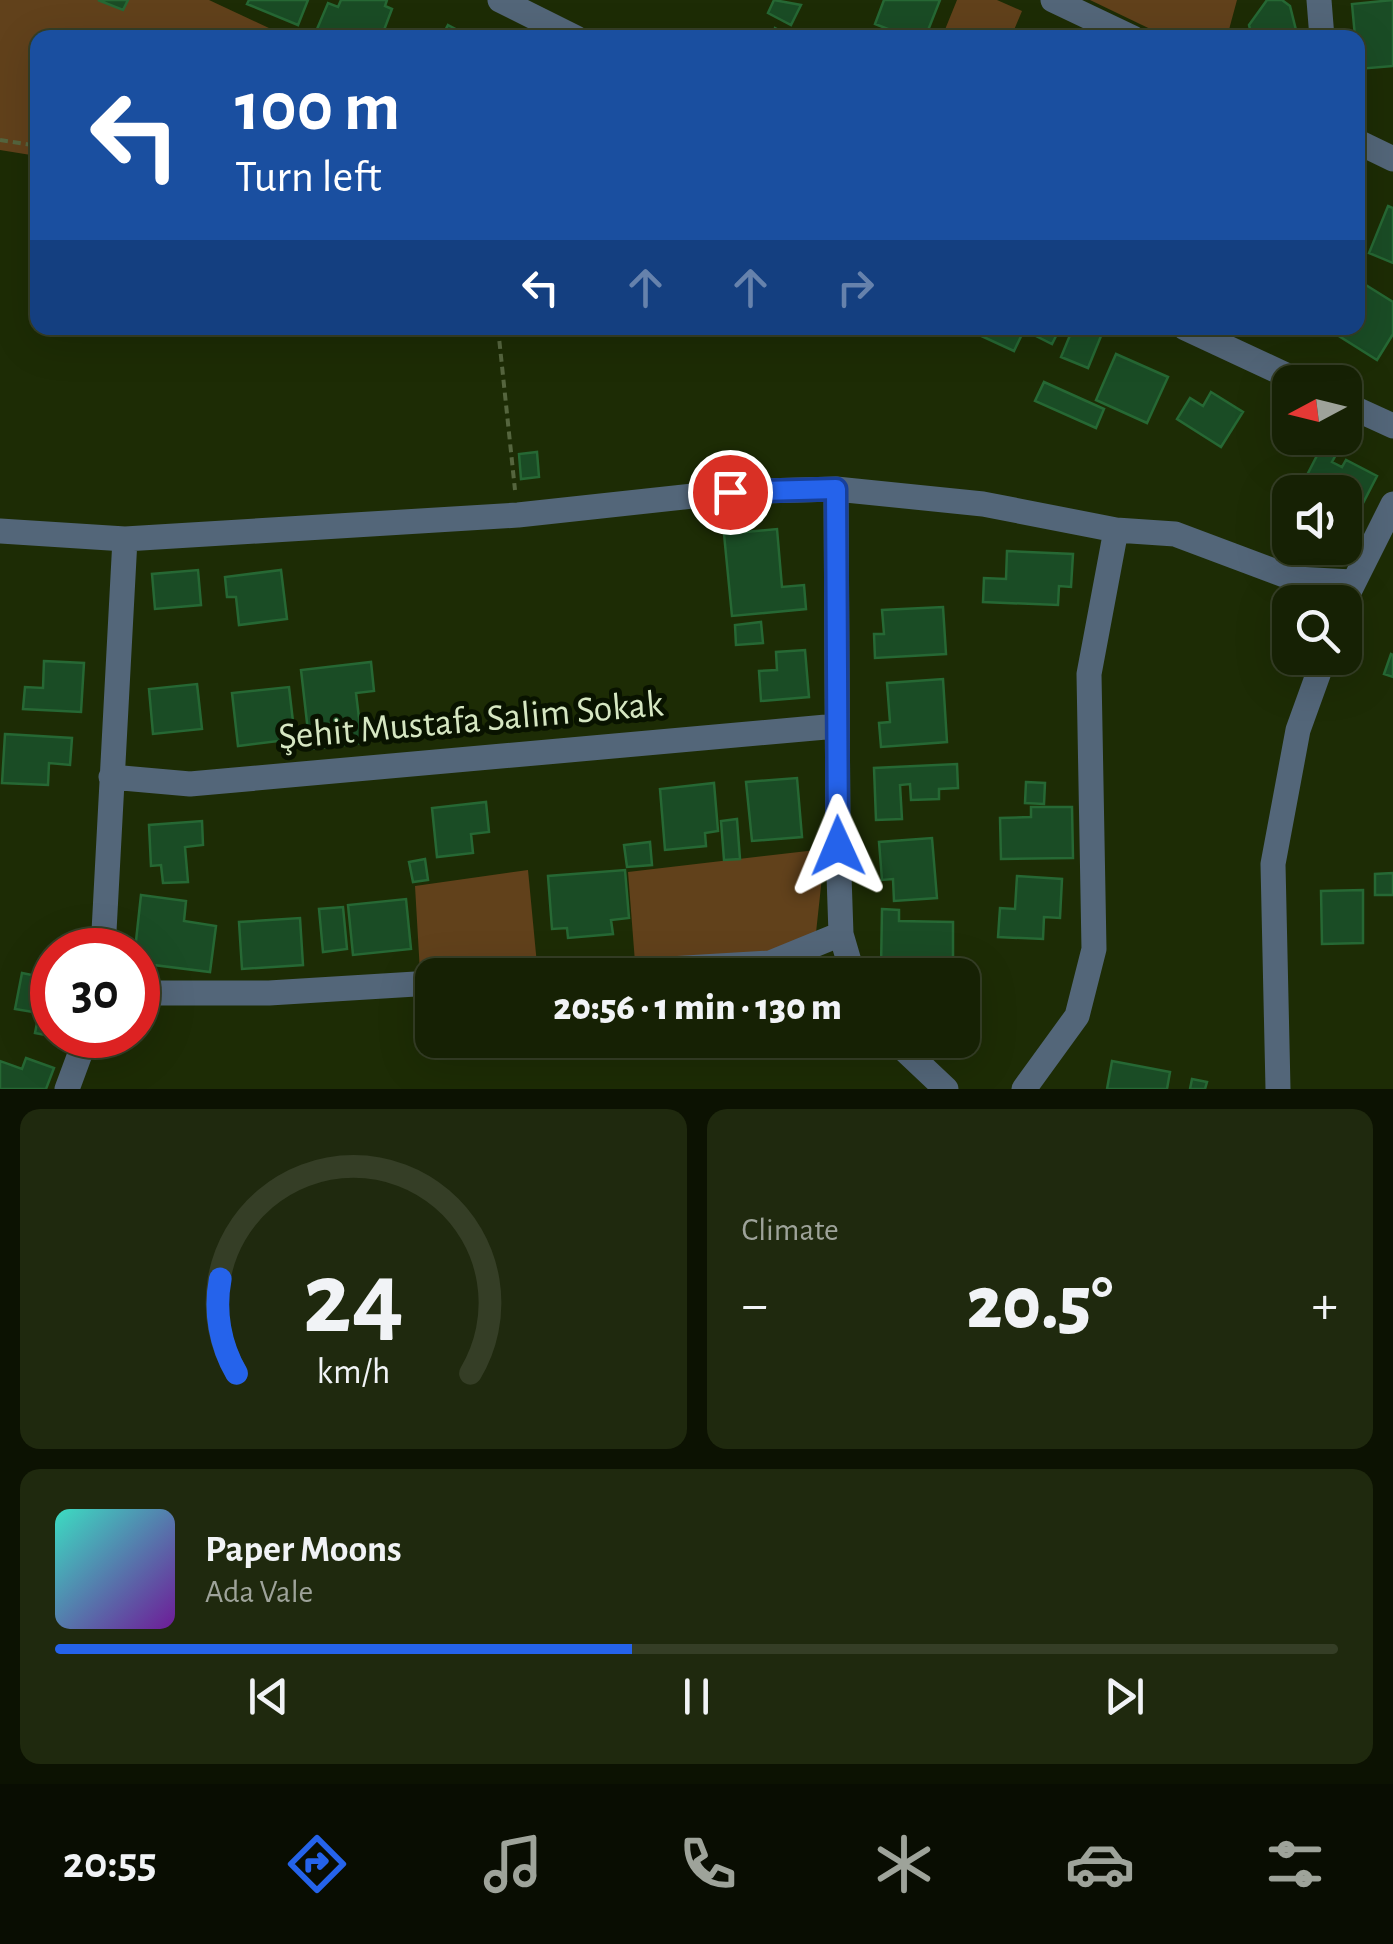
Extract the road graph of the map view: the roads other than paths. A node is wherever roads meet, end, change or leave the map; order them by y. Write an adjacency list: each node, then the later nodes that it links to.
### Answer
1 (500, 0): 4 (street)
2 (1052, 0): 5 (street)
3 (1319, 0): 6 (street)
4 (560, 30)
5 (1116, 30)
6 (1321, 30)
7 (1365, 145): 8 (street)
8 (1393, 159)
9 (1200, 335): 10 (street)
10 (1272, 368)
11 (1362, 412): 12 (street)
12 (1393, 426)
13 (836, 489): 15 (street); 17 (street); 21 (street)
14 (1393, 504): 19 (street)
15 (1116, 530): 18 (street); 33 (street)
16 (0, 531): 17 (street)
17 (125, 539): 22 (street)
18 (1319, 585)
19 (1352, 585)
20 (1318, 675): 34 (street)
21 (836, 726): 22 (street, Şehit Mustafa Salim Sokak); 24 (street)
22 (111, 778): 23 (street)
23 (105, 928)
24 (841, 934): 25 (street); 26 (street)
25 (782, 958)
26 (848, 958)
27 (415, 984): 28 (street)
28 (160, 993)
29 (78, 1058): 31 (street)
30 (913, 1058): 32 (street)
31 (67, 1089)
32 (946, 1089)
33 (1024, 1089)
34 (1278, 1089)

